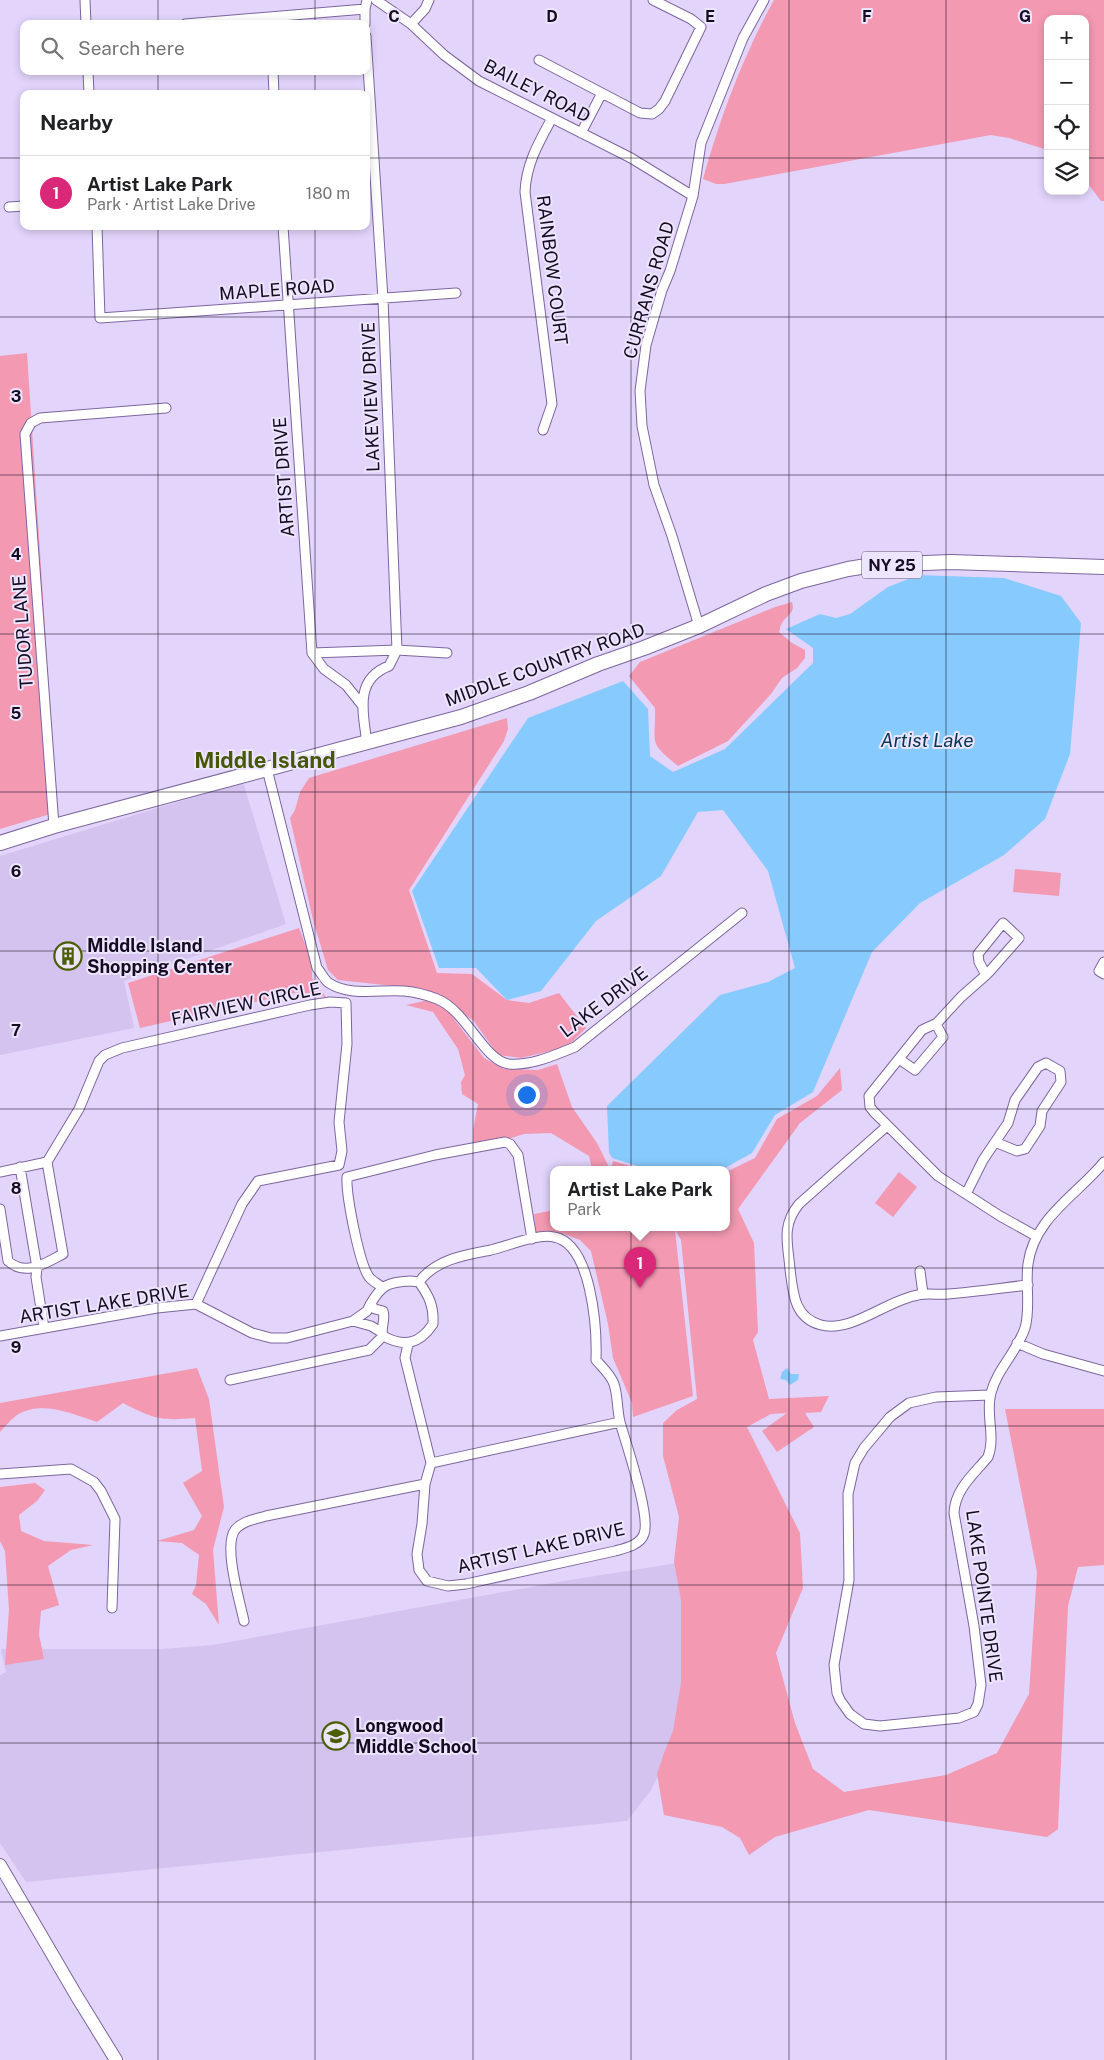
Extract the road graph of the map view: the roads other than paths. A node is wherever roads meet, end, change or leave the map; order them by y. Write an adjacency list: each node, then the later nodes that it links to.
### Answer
1 (85, 0): 7 (street)
2 (376, 0): 10 (street, BAILEY ROAD)
3 (429, 0): 10 (street)
4 (653, 0): 18 (street)
5 (764, 0): 22 (street, CURRANS ROAD)
6 (366, 4): 8 (street); 9 (street)
7 (86, 20)
8 (276, 20)
9 (366, 20)
10 (411, 24): 20 (street, BAILEY ROAD)
11 (538, 60): 18 (street)
12 (88, 75): 15 (street)
13 (273, 75): 16 (street)
14 (369, 75): 17 (street, LAKEVIEW DRIVE)
15 (89, 90)
16 (274, 90)
17 (369, 90)
18 (602, 93): 21 (street)
19 (370, 98): 28 (street, LAKEVIEW DRIVE)
20 (552, 118): 21 (street, BAILEY ROAD); 31 (street, RAINBOW COURT)
21 (581, 133): 22 (street, BAILEY ROAD)
22 (693, 196): 33 (street, CURRANS ROAD)
23 (20, 206): 24 (street)
24 (9, 207)
25 (97, 230): 29 (street, MAPLE ROAD)
26 (283, 230): 29 (street, ARTIST DRIVE)
27 (456, 293): 28 (street, MAPLE ROAD)
28 (383, 299): 29 (street, MAPLE ROAD); 34 (street, LAKEVIEW DRIVE)
29 (289, 305): 35 (street, ARTIST DRIVE)
30 (166, 408): 40 (street, TUDOR LANE)
31 (544, 430)
32 (1104, 567): 33 (main road, MIDDLE COUNTRY ROAD / NY 25)
33 (699, 626): 38 (main road, MIDDLE COUNTRY ROAD / NY 25)
34 (397, 650): 35 (street); 36 (street); 37 (street)
35 (312, 653): 37 (street)
36 (447, 653)
37 (362, 705): 38 (street)
38 (367, 743): 39 (main road, MIDDLE COUNTRY ROAD / NY 25)
39 (268, 769): 40 (main road, MIDDLE COUNTRY ROAD / NY 25); 42 (street, LAKE DRIVE)
40 (54, 826): 41 (main road, MIDDLE COUNTRY ROAD / NY 25)
41 (4, 839)
42 (742, 913)
43 (1104, 962): 44 (street)
44 (1104, 974)
45 (986, 975): 45 (street); 46 (street)
46 (936, 1024): 47 (street); 47 (street)
47 (899, 1059): 48 (street)
48 (888, 1126): 54 (street); 63 (street)
49 (995, 1142): 49 (street); 54 (street)
50 (47, 1162): 52 (street); 58 (street); 64 (street, FAIRVIEW CIRCLE)
51 (1104, 1162): 56 (street)
52 (20, 1167): 53 (street); 58 (street)
53 (0, 1172)
54 (966, 1194): 56 (street)
55 (0, 1210): 58 (street)
56 (1036, 1236): 61 (street, LAKE POINTE DRIVE)
57 (532, 1239): 60 (street, ARTIST LAKE DRIVE); 62 (street); 75 (street, ARTIST LAKE DRIVE)
58 (37, 1268): 67 (street)
59 (920, 1271): 63 (street)
60 (419, 1282): 62 (street); 71 (street)
61 (1028, 1285): 63 (street); 70 (street, LAKE POINTE DRIVE)
62 (382, 1287): 65 (street, ARTIST LAKE DRIVE)
63 (923, 1294)
64 (196, 1304): 66 (street, ARTIST LAKE DRIVE); 67 (street, ARTIST LAKE DRIVE)
65 (370, 1305): 66 (street, ARTIST LAKE DRIVE); 68 (street)
66 (353, 1321): 68 (street)
67 (44, 1328): 69 (street, ARTIST LAKE DRIVE)
68 (382, 1334): 71 (street); 73 (street)
69 (0, 1336)
70 (1017, 1343): 72 (street); 74 (street, LAKE POINTE DRIVE)
71 (408, 1344): 76 (street, ARTIST LAKE DRIVE)
72 (1104, 1371)
73 (230, 1380)
74 (990, 1395): 74 (street, LAKE POINTE DRIVE)
75 (620, 1422): 76 (street); 78 (street, ARTIST LAKE DRIVE)
76 (431, 1463): 78 (street, ARTIST LAKE DRIVE)
77 (0, 1474): 79 (street)
78 (425, 1484): 80 (street)
79 (112, 1608)
80 (244, 1621)
81 (0, 1865): 82 (main road)
82 (116, 2060)

